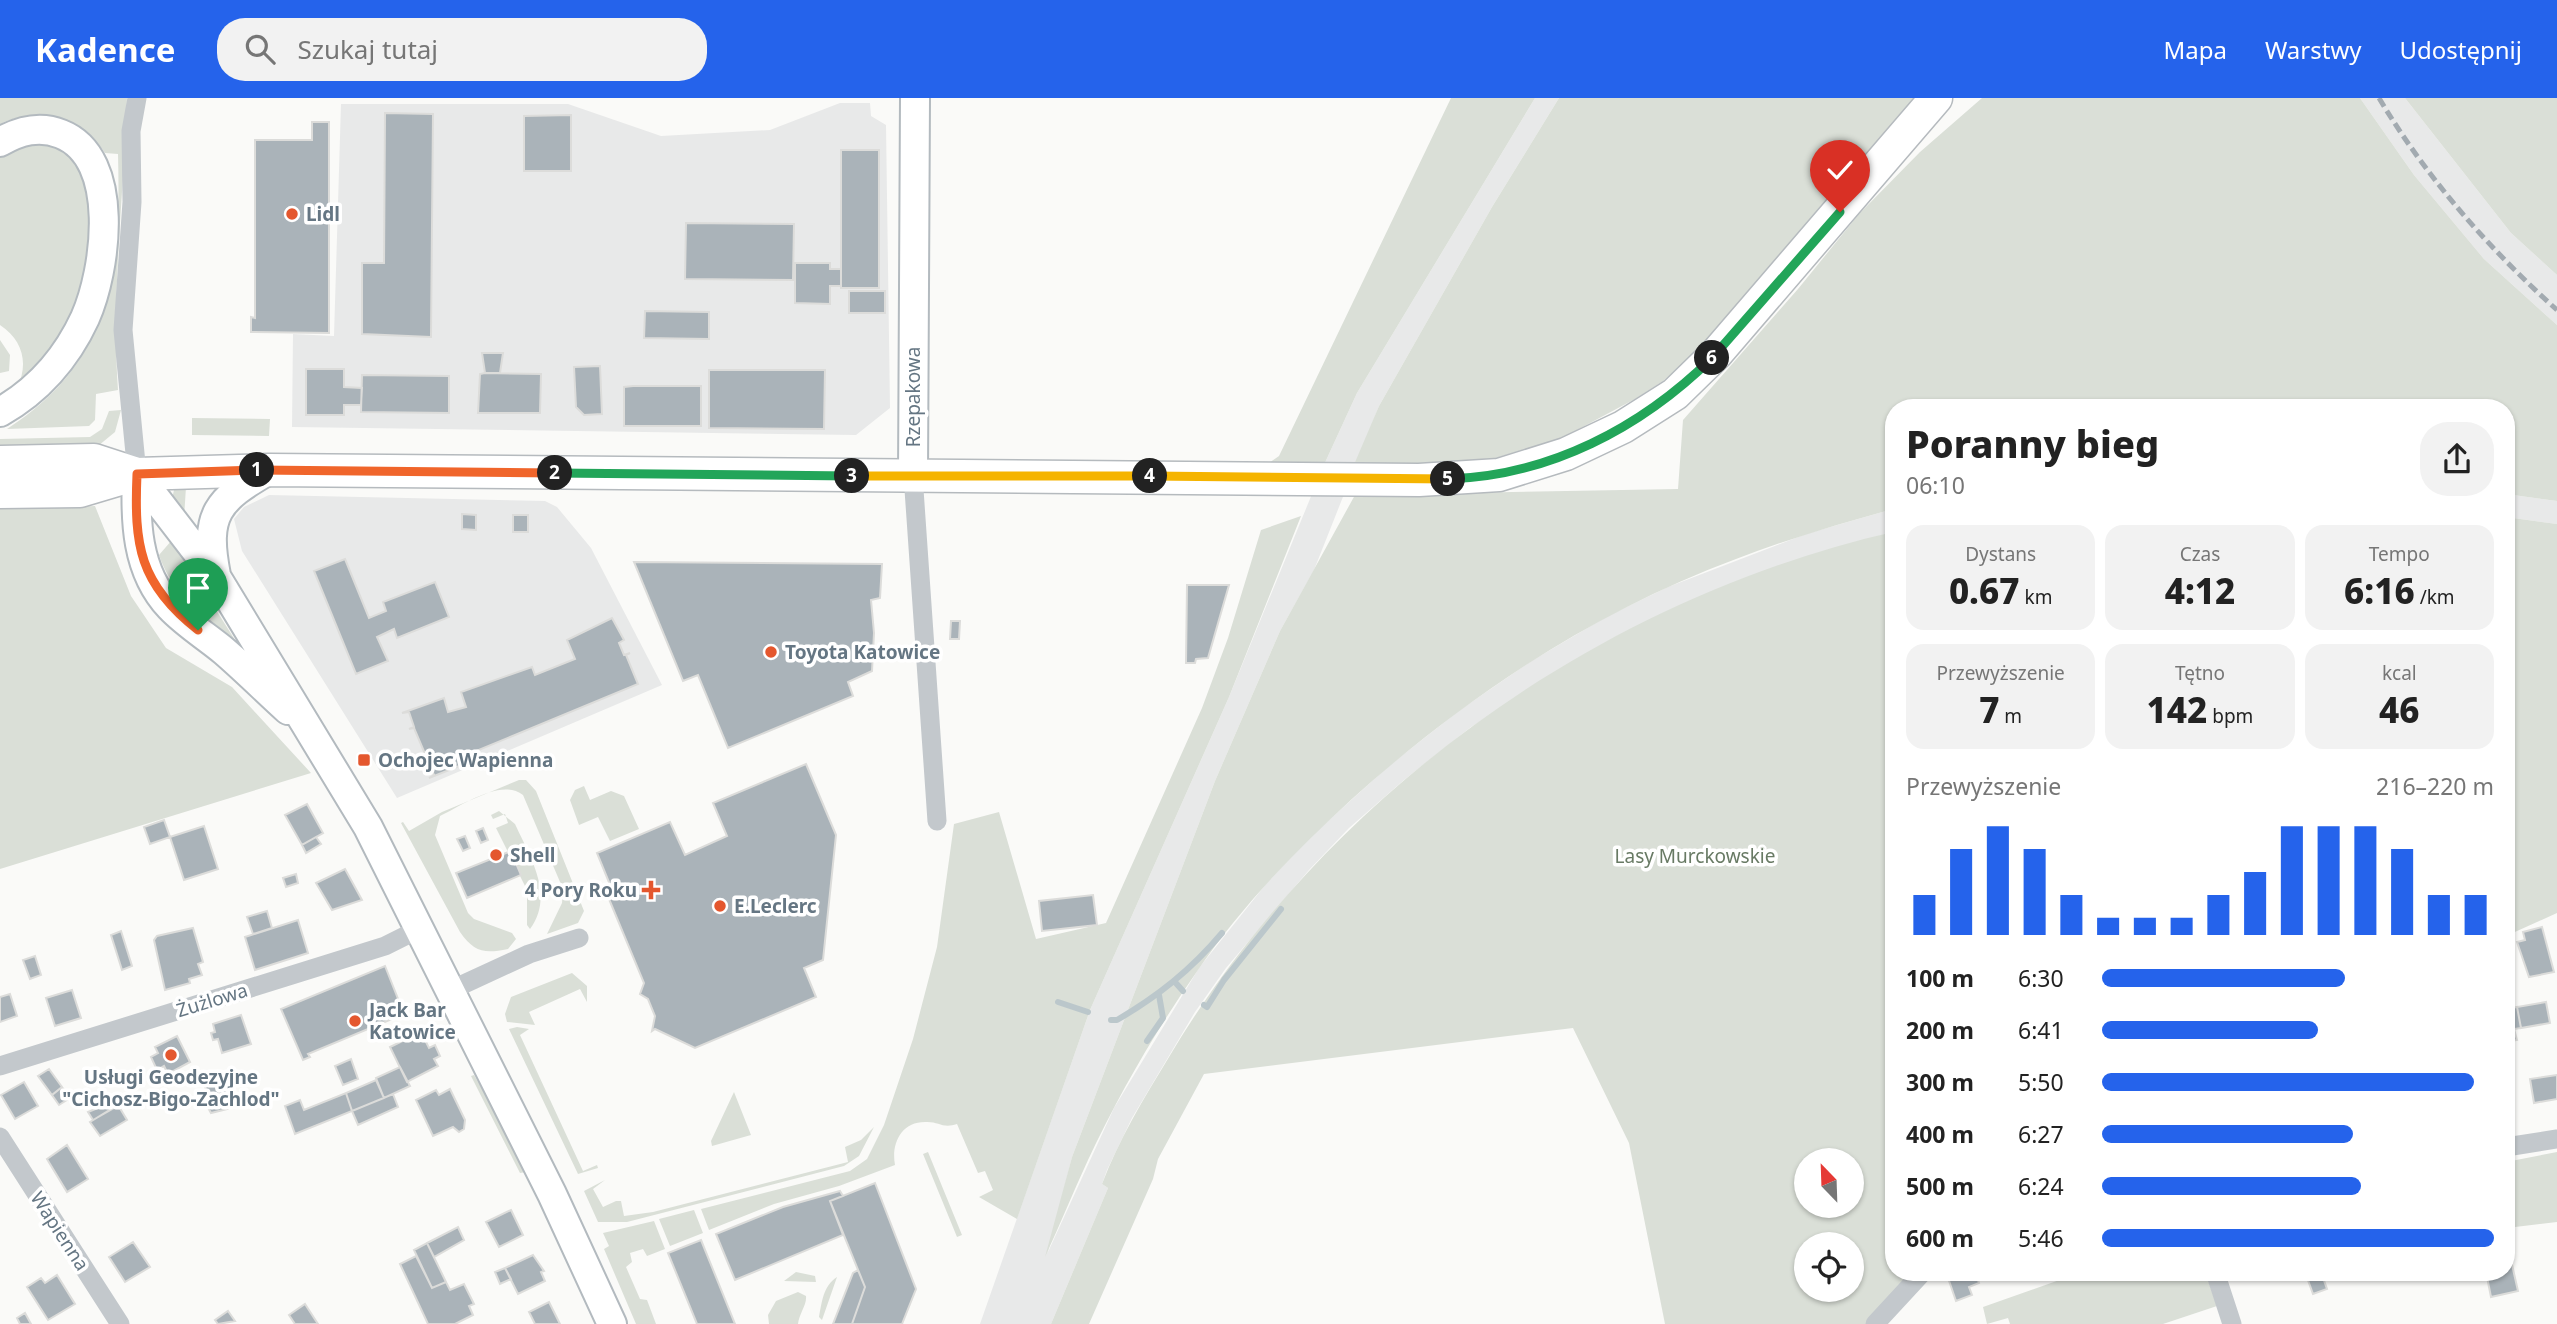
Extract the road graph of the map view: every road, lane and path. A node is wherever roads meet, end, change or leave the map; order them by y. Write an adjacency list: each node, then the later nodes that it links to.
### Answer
1 (137, 98): 10 (street)
2 (915, 98): 11 (street, Rzepakowa)
3 (1936, 98): 6 (main road)
4 (1951, 98): 6 (main road)
5 (0, 142): 7 (street)
6 (1901, 142): 11 (main road)
7 (0, 412)
8 (0, 462): 10 (main road)
9 (269, 470): 10 (main road); 11 (main road); 15 (street)
10 (137, 474): 12 (main road); 14 (street); 15 (street)
11 (913, 475): 17 (street, Rzepakowa)
12 (80, 491): 13 (main road); 14 (street)
13 (0, 492)
14 (135, 526): 16 (street)
15 (217, 578): 16 (street)
16 (303, 724): 18 (street)
17 (937, 821)
18 (421, 928): 20 (street); 21 (street, Żużlowa)
19 (579, 938): 20 (street)
20 (452, 990): 28 (street)
21 (0, 1066)
22 (0, 1137): 27 (street, Wapienna)
23 (2557, 1139): 24 (street)
24 (2515, 1146)
25 (1915, 1281): 29 (street)
26 (2218, 1281): 30 (street)
27 (120, 1324)
28 (612, 1324)
29 (1874, 1324)
30 (2232, 1324)

